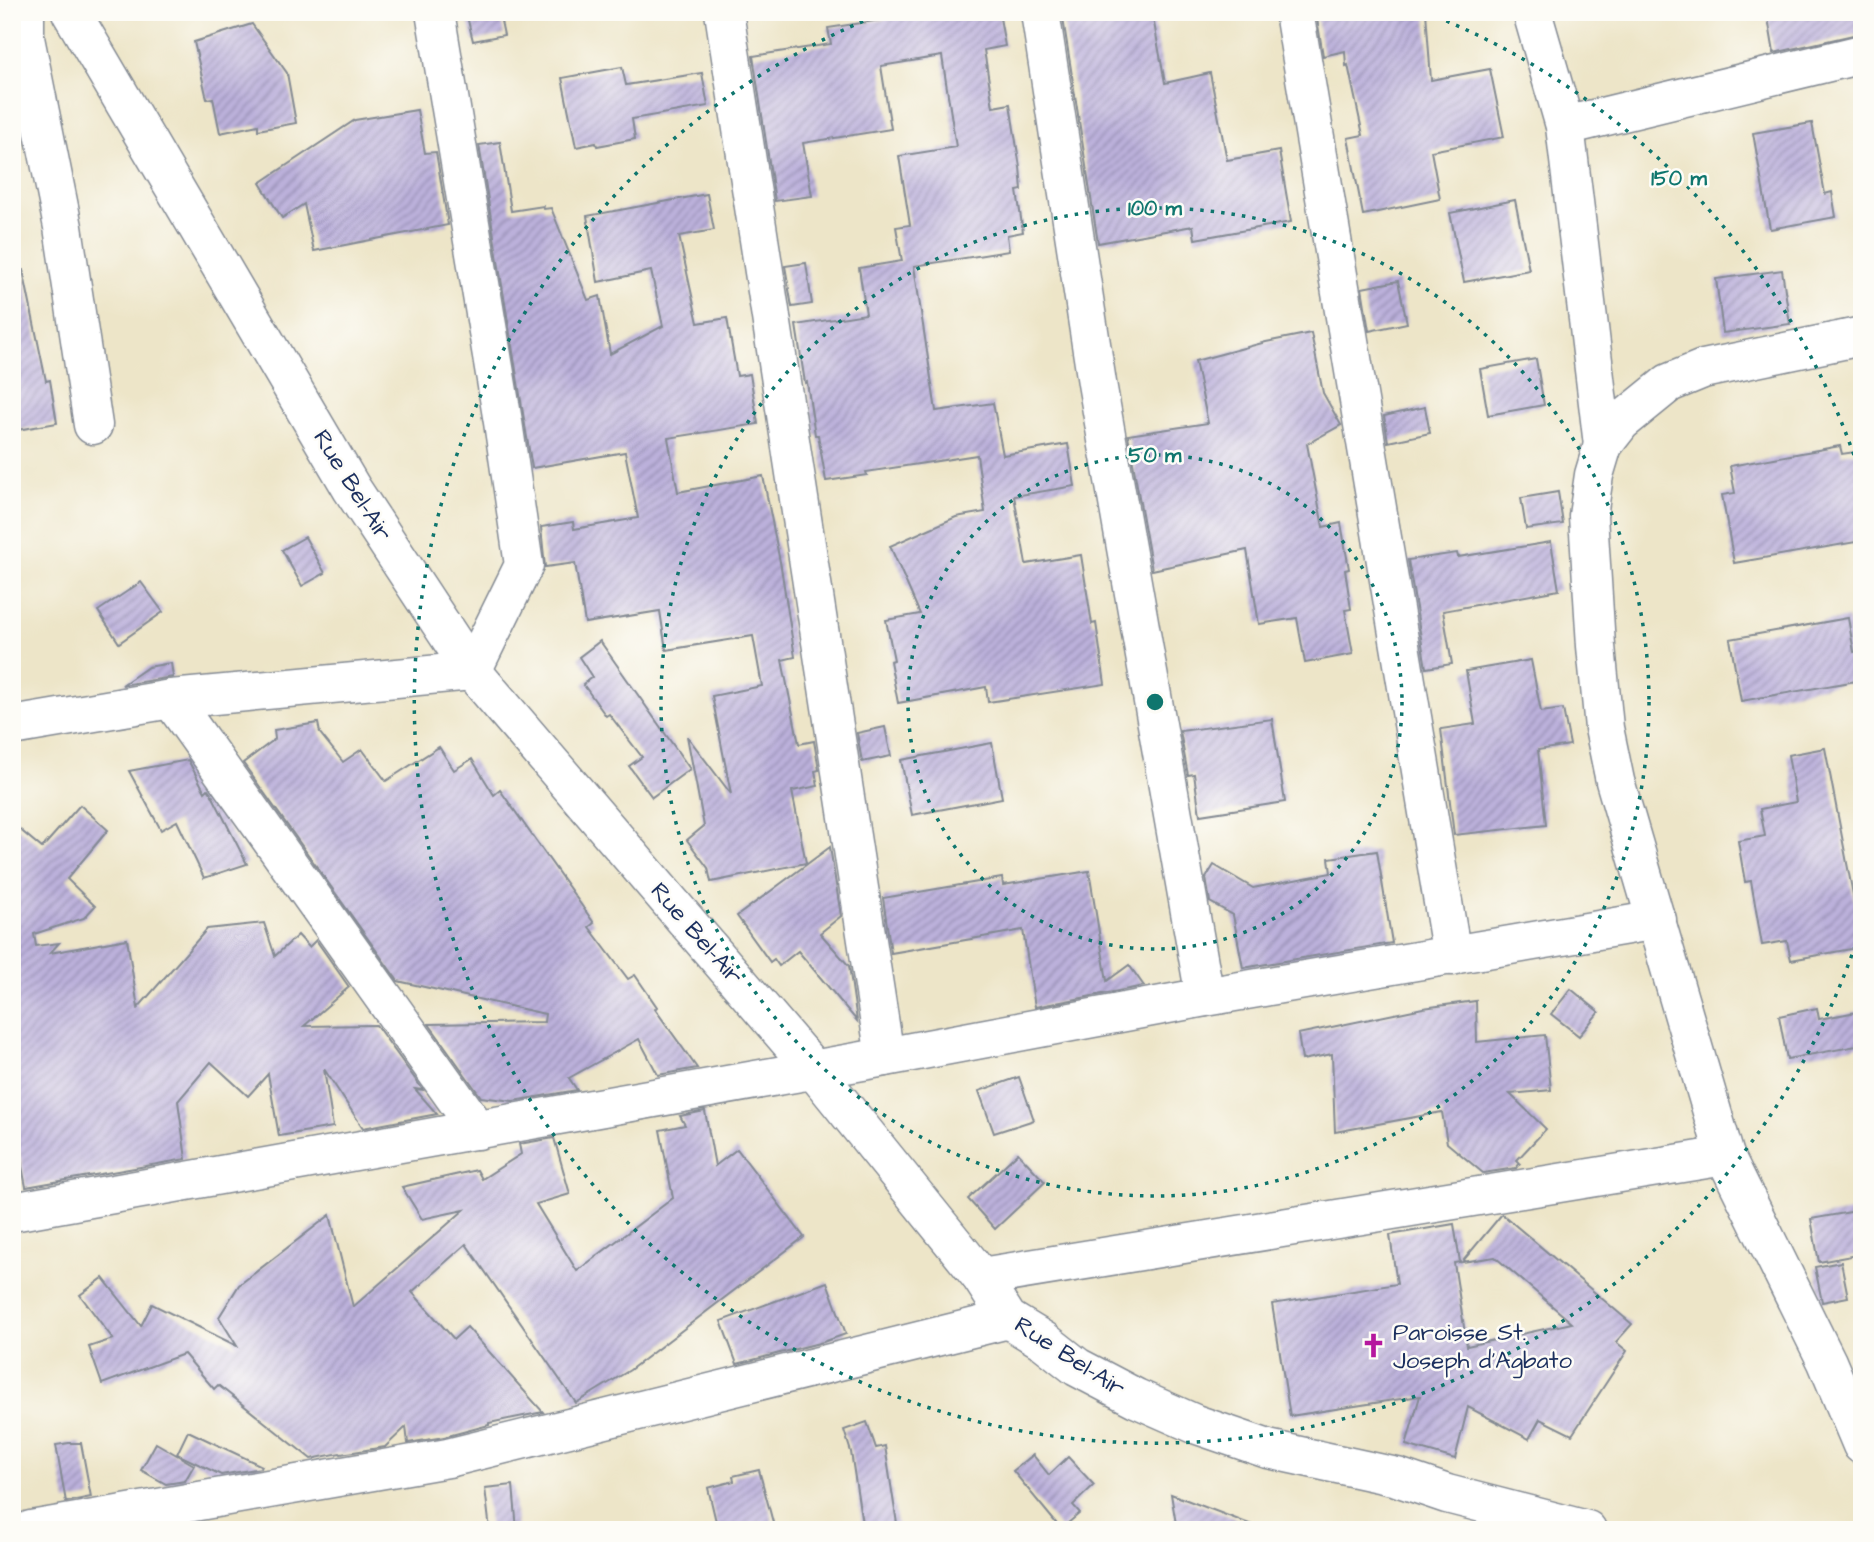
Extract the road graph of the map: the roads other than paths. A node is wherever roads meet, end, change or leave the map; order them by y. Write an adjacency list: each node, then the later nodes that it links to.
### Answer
1 (25, 12): 11 (street)
2 (71, 12): 13 (street, Rue Bel-Air)
3 (435, 12): 13 (street)
4 (724, 12): 19 (street)
5 (1040, 12): 18 (street)
6 (1294, 12): 17 (street)
7 (1532, 12): 9 (street)
8 (1862, 54): 9 (street)
9 (1565, 126): 12 (street)
10 (1862, 336): 12 (street)
11 (93, 425)
12 (1603, 445): 16 (street)
13 (472, 671): 14 (street); 20 (street, Rue Bel-Air)
14 (171, 699): 15 (street); 21 (street)
15 (12, 726)
16 (1657, 920): 17 (street); 22 (street)
17 (1452, 956): 18 (street)
18 (1205, 998): 19 (street)
19 (885, 1057): 20 (street)
20 (814, 1070): 21 (street); 24 (street, Rue Bel-Air)
21 (478, 1129): 23 (street)
22 (1725, 1156): 24 (street); 26 (street)
23 (12, 1212)
24 (981, 1277): 25 (street, Rue Bel-Air)
25 (1009, 1318): 27 (street, Rue Bel-Air); 28 (street)
26 (1862, 1444)
27 (1576, 1529)
28 (32, 1530)

